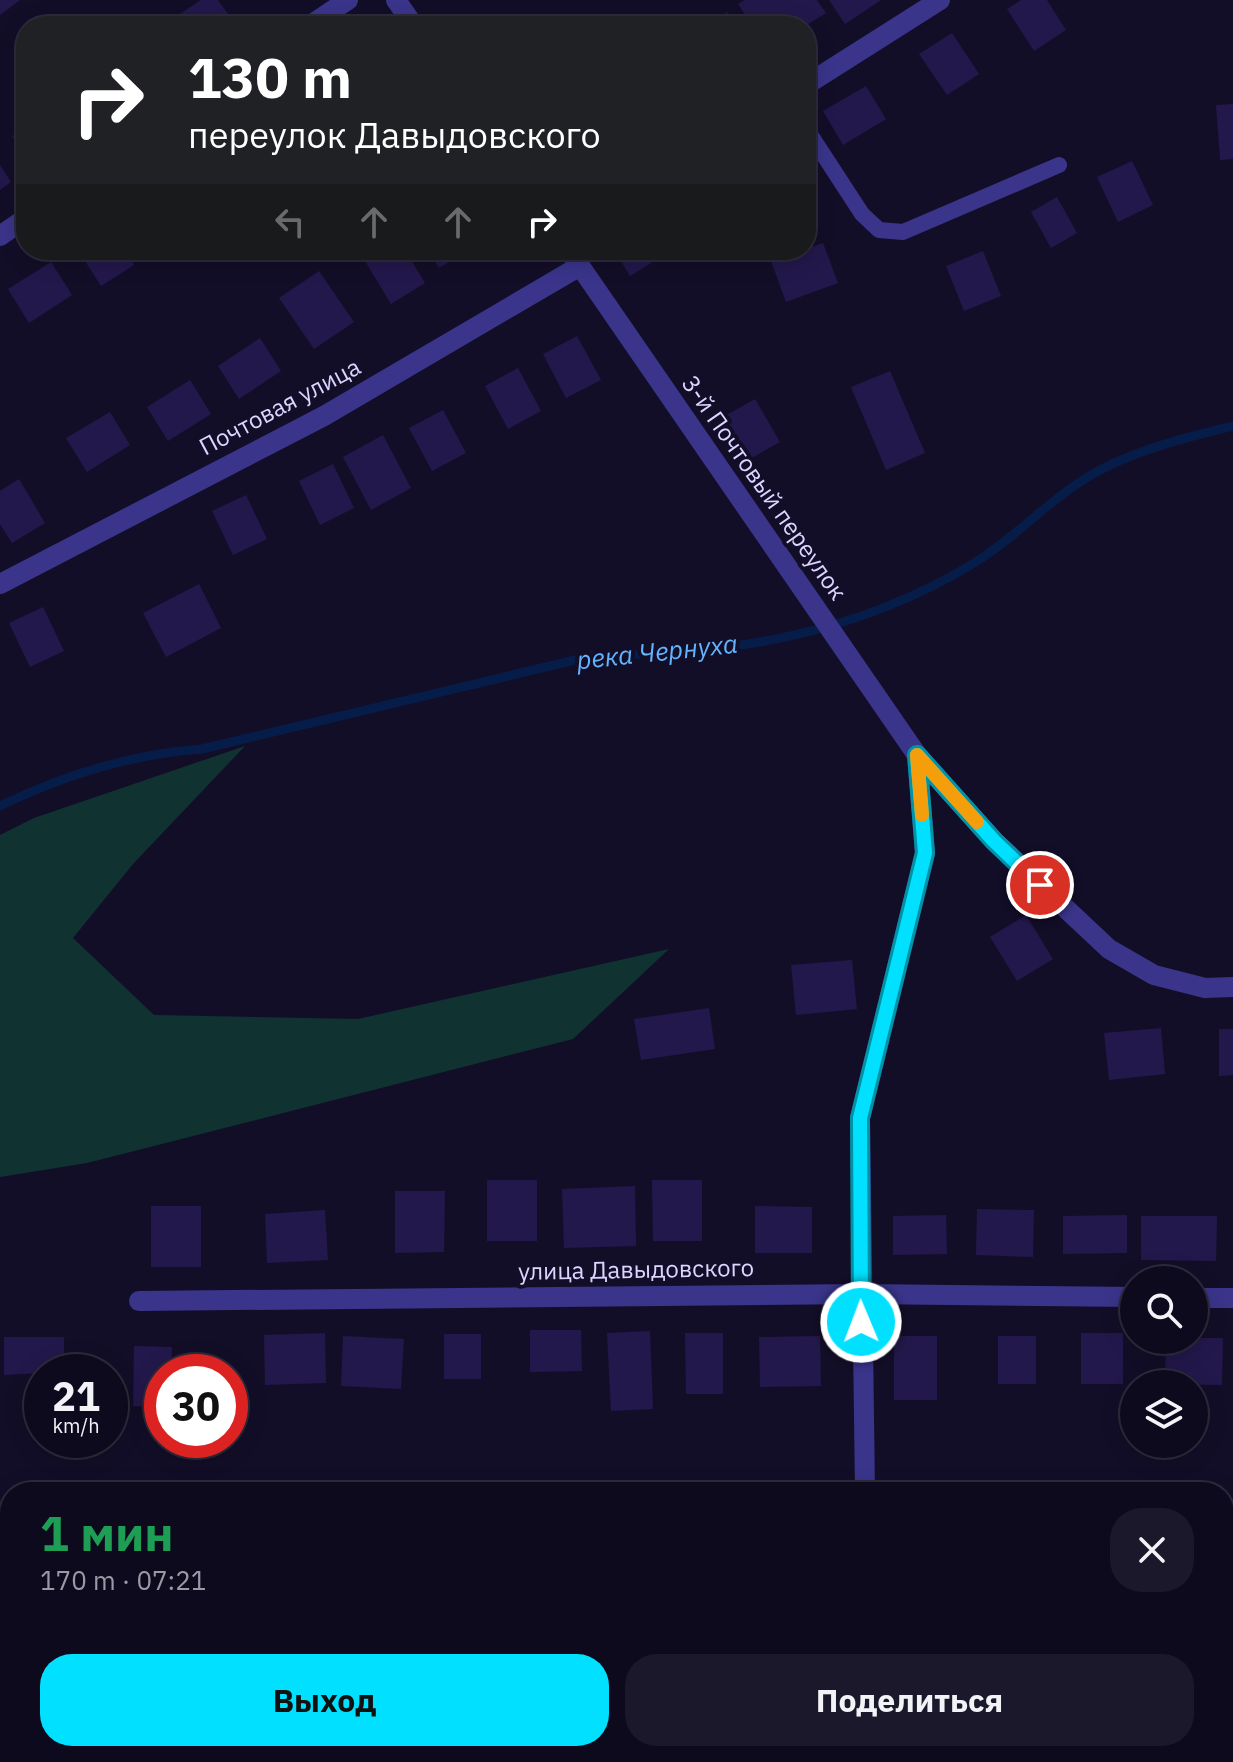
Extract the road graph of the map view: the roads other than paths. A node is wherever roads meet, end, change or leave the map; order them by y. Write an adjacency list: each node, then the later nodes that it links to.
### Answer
1 (348, 0): 3 (street)
2 (940, 0): 4 (street)
3 (324, 16)
4 (816, 79)
5 (816, 143): 6 (lane)
6 (1059, 165)
7 (571, 260): 9 (street, Почтовая улица)
8 (575, 260): 10 (street, 3-й Почтовый переулок)
9 (0, 584)
10 (917, 755): 11 (street, 3-й Почтовый переулок); 12 (street)
11 (1233, 987)
12 (861, 1294): 13 (street, улица Давыдовского); 16 (street, улица Давыдовского); 17 (street)
13 (1120, 1297)
14 (1208, 1298): 15 (street)
15 (1233, 1298)
16 (139, 1301)
17 (865, 1482)

